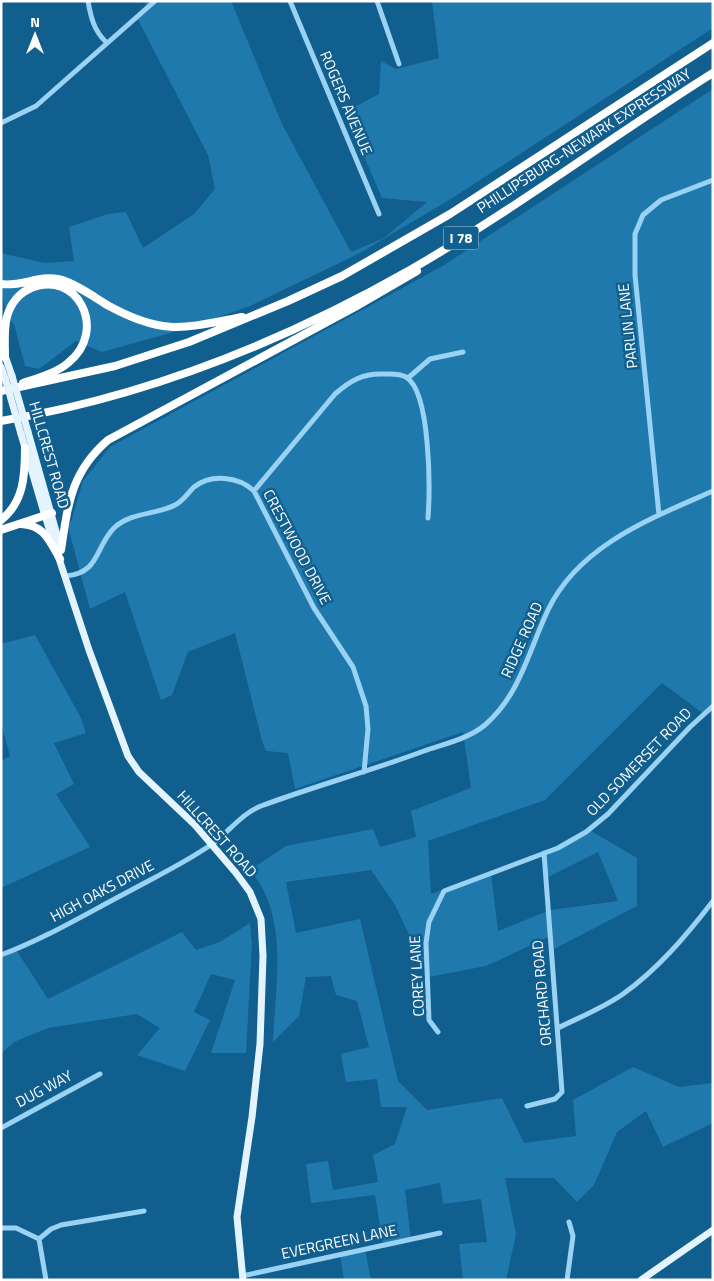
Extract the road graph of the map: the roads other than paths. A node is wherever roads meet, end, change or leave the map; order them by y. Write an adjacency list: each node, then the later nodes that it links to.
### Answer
1 (88, 1): 6 (street)
2 (155, 1): 6 (street)
3 (290, 1): 11 (street, ROGERS AVENUE)
4 (377, 1): 7 (street)
5 (713, 42): 16 (highway, PHILLIPSBURG-NEWARK EXPRESSWAY / I 78)
6 (107, 43): 9 (street)
7 (399, 64)
8 (713, 73): 12 (highway, PHILLIPSBURG-NEWARK EXPRESSWAY / I 78)
9 (1, 123)
10 (713, 180): 30 (street, PARLIN LANE)
11 (379, 214)
12 (468, 234): 24 (highway, PHILLIPSBURG-NEWARK EXPRESSWAY / I 78); 35 (highway)
13 (1, 284): 14 (highway)
14 (18, 284): 15 (highway); 16 (highway)
15 (1, 290)
16 (259, 314): 23 (highway, PHILLIPSBURG-NEWARK EXPRESSWAY / I 78)
17 (1, 342): 19 (main road, HILLCREST ROAD)
18 (463, 352): 22 (street)
19 (5, 357): 21 (main road, HILLCREST ROAD); 23 (highway)
20 (1, 367): 21 (main road, HILLCREST ROAD)
21 (8, 377): 25 (main road, HILLCREST ROAD, bridge)
22 (408, 378): 27 (street); 31 (street)
23 (1, 391)
24 (1, 423)
25 (24, 433): 26 (main road, HILLCREST ROAD); 29 (main road, HILLCREST ROAD)
26 (25, 448): 29 (main road, HILLCREST ROAD); 32 (highway)
27 (254, 491): 37 (street, CRESTWOOD DRIVE); 39 (street, CRESTWOOD DRIVE)
28 (713, 491): 30 (street, RIDGE ROAD)
29 (48, 514): 33 (highway); 35 (main road, HILLCREST ROAD); 36 (main road, HILLCREST ROAD)
30 (659, 515): 39 (street, RIDGE ROAD)
31 (428, 518)
32 (1, 520)
33 (20, 524): 34 (highway); 36 (highway)
34 (1, 530)
35 (61, 550): 37 (main road, HILLCREST ROAD)
36 (60, 559): 37 (main road, HILLCREST ROAD)
37 (66, 576): 40 (main road, HILLCREST ROAD)
38 (713, 706): 41 (street, OLD SOMERSET ROAD)
39 (364, 772): 40 (street, RIDGE ROAD)
40 (212, 844): 44 (street, HIGH OAKS DRIVE); 56 (main road, HILLCREST ROAD)
41 (544, 853): 42 (street, OLD SOMERSET ROAD); 45 (street, ORCHARD ROAD)
42 (444, 891): 46 (street, COREY LANE)
43 (713, 901): 45 (street)
44 (1, 955)
45 (558, 1028): 48 (street, ORCHARD ROAD)
46 (438, 1032)
47 (100, 1074): 49 (street, DUG WAY)
48 (527, 1106)
49 (1, 1128)
50 (144, 1211): 55 (street)
51 (568, 1222): 58 (street)
52 (1, 1228): 55 (street)
53 (713, 1230): 59 (main road)
54 (440, 1233): 56 (street, EVERGREEN LANE)
55 (40, 1239): 57 (street)
56 (242, 1278)
57 (46, 1280)
58 (566, 1280)
59 (641, 1280)

